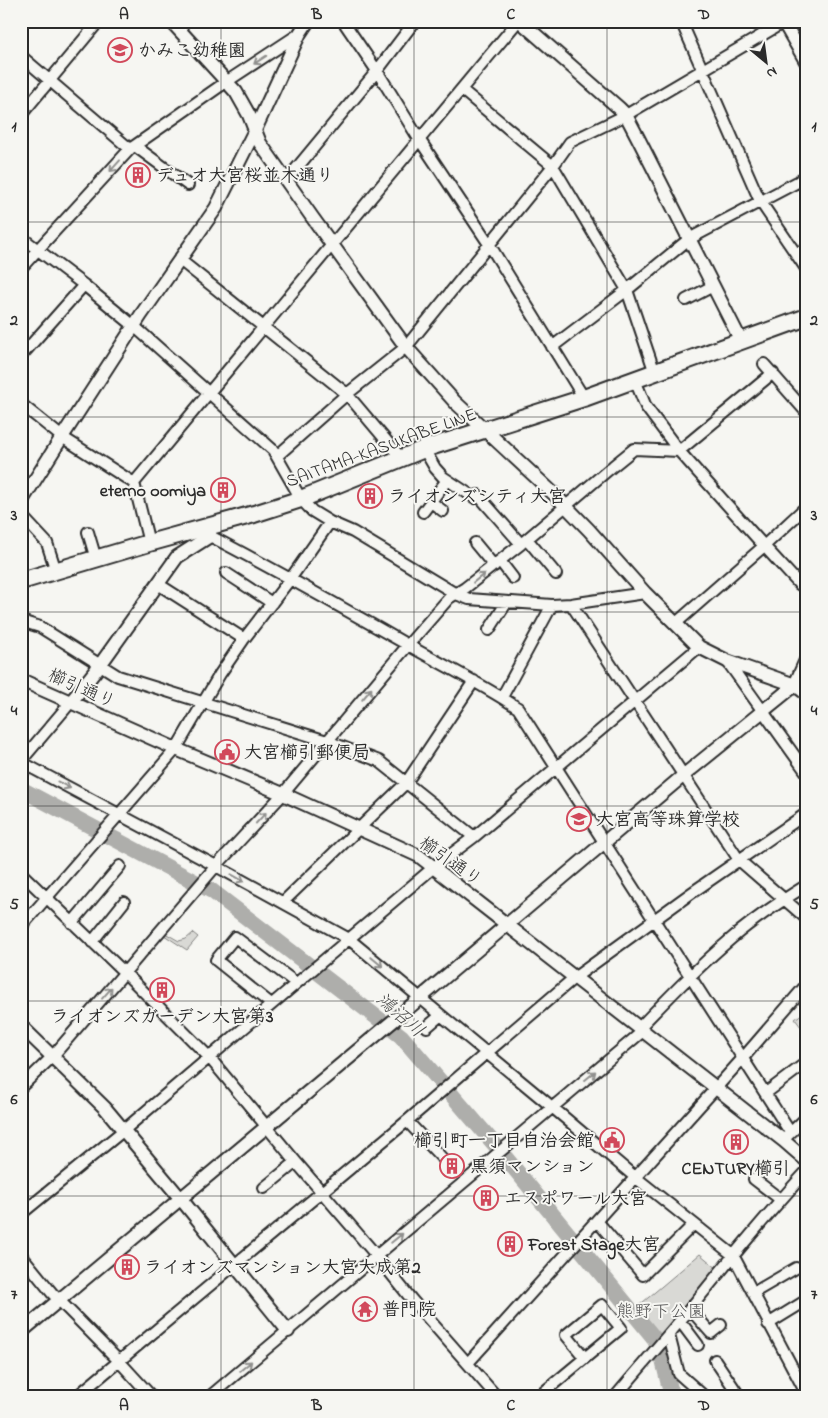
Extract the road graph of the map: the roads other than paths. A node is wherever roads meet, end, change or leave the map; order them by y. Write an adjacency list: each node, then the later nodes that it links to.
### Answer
1 (99, 21): 14 (street)
2 (171, 21): 15 (street)
3 (308, 21): 9 (street)
4 (343, 21): 12 (street)
5 (415, 21): 12 (street)
6 (519, 21): 16 (street); 18 (street)
7 (681, 21): 13 (street)
8 (784, 22): 11 (street); 13 (street)
9 (300, 33): 15 (street, one-way to 15); 19 (street)
10 (21, 56): 14 (street)
11 (807, 63)
12 (377, 71): 20 (street); 24 (street)
13 (703, 71): 18 (street); 27 (street)
14 (50, 80): 17 (street); 21 (street)
15 (226, 82): 19 (street); 21 (street)
16 (462, 90): 20 (street); 22 (street)
17 (21, 115)
18 (626, 116): 22 (street); 29 (street)
19 (255, 130): 24 (street); 35 (street)
20 (419, 139): 30 (street); 31 (street)
21 (133, 147): 25 (street); 33 (street, one-way to 33)
22 (553, 166): 30 (street); 40 (street)
23 (804, 178): 26 (street); 27 (street)
24 (286, 180): 31 (street)
25 (188, 185)
26 (807, 190)
27 (760, 201): 29 (street); 34 (street)
28 (21, 237): 33 (street)
29 (689, 239): 39 (street); 40 (street)
30 (489, 244): 46 (street); 47 (street)
31 (332, 245): 44 (street); 46 (street)
32 (807, 248): 34 (street)
33 (38, 250): 36 (street); 38 (street)
34 (796, 254): 37 (street)
35 (180, 260): 43 (street); 44 (street)
36 (21, 268)
37 (807, 270)
38 (84, 285): 43 (street); 48 (street)
39 (713, 286): 41 (street); 45 (street)
40 (627, 290): 47 (street); 50 (street)
41 (686, 300)
42 (807, 317): 45 (main road, SAITAMA-KASUKABE LINE)
43 (134, 326): 53 (street); 59 (street)
44 (264, 328): 53 (street); 54 (street)
45 (741, 341): 50 (main road, SAITAMA-KASUKABE LINE)
46 (406, 347): 54 (street); 58 (street)
47 (552, 347): 55 (street)
48 (21, 356)
49 (764, 364): 51 (street)
50 (655, 373): 52 (main road, SAITAMA-KASUKABE LINE)
51 (773, 373): 57 (street); 61 (street)
52 (634, 380): 55 (main road, SAITAMA-KASUKABE LINE); 61 (street)
53 (209, 394): 62 (street); 65 (street)
54 (347, 394): 62 (street); 63 (street)
55 (584, 398): 58 (main road, SAITAMA-KASUKABE LINE)
56 (21, 404): 59 (street)
57 (807, 413)
58 (485, 430): 60 (main road, SAITAMA-KASUKABE LINE); 69 (street)
59 (62, 437): 65 (street); 67 (street)
60 (424, 449): 63 (main road, SAITAMA-KASUKABE LINE); 64 (street)
61 (679, 451): 69 (street); 80 (street)
62 (277, 456): 66 (street)
63 (401, 458): 66 (main road, SAITAMA-KASUKABE LINE)
64 (447, 480): 68 (street); 77 (street)
65 (134, 483): 78 (street)
66 (301, 499): 74 (street); 75 (main road, SAITAMA-KASUKABE LINE)
67 (21, 502)
68 (431, 502): 71 (street); 72 (street)
69 (566, 506): 77 (street); 91 (street)
70 (807, 506): 80 (street)
71 (443, 511)
72 (423, 512)
73 (21, 515): 83 (street)
74 (330, 522): 86 (street); 92 (street)
75 (210, 531): 78 (main road, SAITAMA-KASUKABE LINE); 86 (street); 89 (street)
76 (88, 532): 81 (street)
77 (524, 542): 82 (street); 85 (street)
78 (149, 543): 81 (main road, SAITAMA-KASUKABE LINE)
79 (475, 543): 82 (street)
80 (764, 546): 90 (street); 98 (street)
81 (96, 559): 83 (main road, SAITAMA-KASUKABE LINE)
82 (497, 563): 87 (street); 92 (street, one-way to 82)
83 (56, 571): 88 (main road, SAITAMA-KASUKABE LINE)
84 (226, 573): 94 (street)
85 (556, 574)
86 (291, 578): 94 (street); 101 (street)
87 (513, 578)
88 (21, 581)
89 (158, 584): 100 (street); 105 (street)
90 (807, 589)
91 (645, 593): 95 (street); 98 (street)
92 (456, 594): 93 (street); 101 (street)
93 (507, 602): 96 (street); 99 (street)
94 (272, 603): 100 (street)
95 (571, 604): 96 (street); 113 (street)
96 (552, 605): 110 (street)
97 (21, 621): 105 (street)
98 (675, 624): 102 (street)
99 (489, 630)
100 (244, 639): 112 (street)
101 (408, 646): 107 (street); 115 (street, one-way to 101)
102 (699, 647): 104 (street); 113 (street)
103 (807, 658): 108 (street)
104 (727, 661): 108 (street); 114 (street)
105 (100, 664): 111 (street); 112 (street)
106 (21, 680): 111 (street, 櫛引通り)
107 (474, 681): 110 (street); 121 (street)
108 (796, 685): 109 (street); 114 (street)
109 (807, 694)
110 (502, 697): 118 (street)
111 (71, 702): 116 (street, 櫛引通り); 117 (street)
112 (204, 702): 115 (street); 116 (street)
113 (634, 702): 118 (street); 120 (street)
114 (762, 711): 119 (street); 120 (street)
115 (327, 741): 121 (street); 122 (street)
116 (176, 749): 122 (street, 櫛引通り); 124 (street)
117 (21, 761): 124 (street, one-way to 124)
118 (556, 767): 126 (street); 127 (street)
119 (807, 773)
120 (684, 775): 127 (street); 128 (street)
121 (406, 782): 125 (street); 126 (street)
122 (283, 794): 125 (street, 櫛引通り); 130 (street, one-way to 122)
123 (807, 813): 128 (street)
124 (120, 814): 130 (street); 134 (street)
125 (359, 829): 131 (street, 櫛引通り); 137 (street)
126 (474, 836): 131 (street)
127 (604, 843): 139 (street); 141 (street)
128 (739, 860): 135 (street); 139 (street)
129 (120, 866): 140 (street)
130 (216, 866): 137 (street, one-way to 137); 145 (street)
131 (434, 867): 141 (street, 櫛引通り); 143 (street)
132 (21, 873): 134 (street)
133 (807, 885): 135 (street)
134 (47, 898): 140 (street); 142 (street)
135 (784, 900): 138 (street); 146 (street)
136 (124, 902): 144 (street)
137 (283, 902): 143 (street)
138 (807, 919)
139 (654, 920): 146 (street); 147 (street)
140 (72, 923): 144 (street)
141 (508, 924): 147 (street, 櫛引通り); 150 (street)
142 (21, 927)
143 (349, 939): 148 (street); 150 (street, one-way to 150)
144 (92, 942): 145 (street)
145 (124, 973): 157 (street, one-way to 145); 158 (street)
146 (690, 976): 155 (street); 159 (street)
147 (574, 978): 155 (street, 櫛引通り); 156 (street)
148 (296, 984): 151 (street); 151 (street)
149 (807, 984): 159 (street)
150 (420, 998): 152 (street); 167 (street)
151 (271, 1004): 158 (street)
152 (441, 1015): 154 (street); 156 (street)
153 (21, 1026): 157 (street)
154 (427, 1027)
155 (641, 1030): 162 (street, 櫛引通り); 164 (street, one-way to 155)
156 (486, 1052): 164 (street); 166 (street)
157 (52, 1057): 161 (street); 168 (street)
158 (209, 1057): 167 (street); 168 (street)
159 (743, 1058): 162 (street); 163 (street)
160 (807, 1062): 163 (street)
161 (21, 1088)
162 (715, 1089): 169 (street, 櫛引通り); 174 (street)
163 (766, 1093): 169 (street)
164 (552, 1107): 174 (street); 184 (street, one-way to 164)
165 (807, 1117): 169 (street)
166 (407, 1121): 170 (street); 177 (street)
167 (266, 1126): 172 (street); 178 (street)
168 (124, 1130): 178 (street); 180 (street)
169 (787, 1137): 171 (street, 櫛引通り)
170 (441, 1157)
171 (807, 1161)
172 (296, 1162): 176 (street); 177 (street)
173 (807, 1171): 179 (street)
174 (635, 1177): 181 (street); 182 (street)
175 (754, 1178): 179 (street)
176 (264, 1188)
177 (321, 1192): 184 (street); 186 (street)
178 (181, 1199): 186 (street); 190 (street)
179 (780, 1199): 185 (street)
180 (21, 1214)
181 (597, 1221): 182 (street); 202 (street)
182 (694, 1224): 185 (street)
183 (21, 1255): 190 (street)
184 (376, 1255): 195 (street); 202 (street)
185 (733, 1255): 188 (street); 191 (street)
186 (234, 1265): 195 (street); 201 (street)
187 (796, 1268): 188 (street)
188 (753, 1293): 193 (street)
189 (807, 1300): 193 (street)
190 (59, 1301): 196 (street); 201 (street)
191 (690, 1309): 192 (street); 194 (street)
192 (680, 1321): 197 (street); 198 (street)
193 (768, 1324): 203 (street)
194 (721, 1325)
195 (288, 1331): 206 (street, one-way to 195)
196 (21, 1332)
197 (666, 1338): 209 (street); 210 (street)
198 (698, 1345)
199 (585, 1358): 199 (street); 208 (street)
200 (715, 1360): 211 (street)
201 (119, 1361): 204 (street); 205 (street)
202 (468, 1363): 207 (street)
203 (807, 1395)
204 (76, 1397)
205 (152, 1397)
206 (209, 1397)
207 (497, 1397)
208 (538, 1397)
209 (615, 1397)
210 (705, 1397)
211 (740, 1397)

